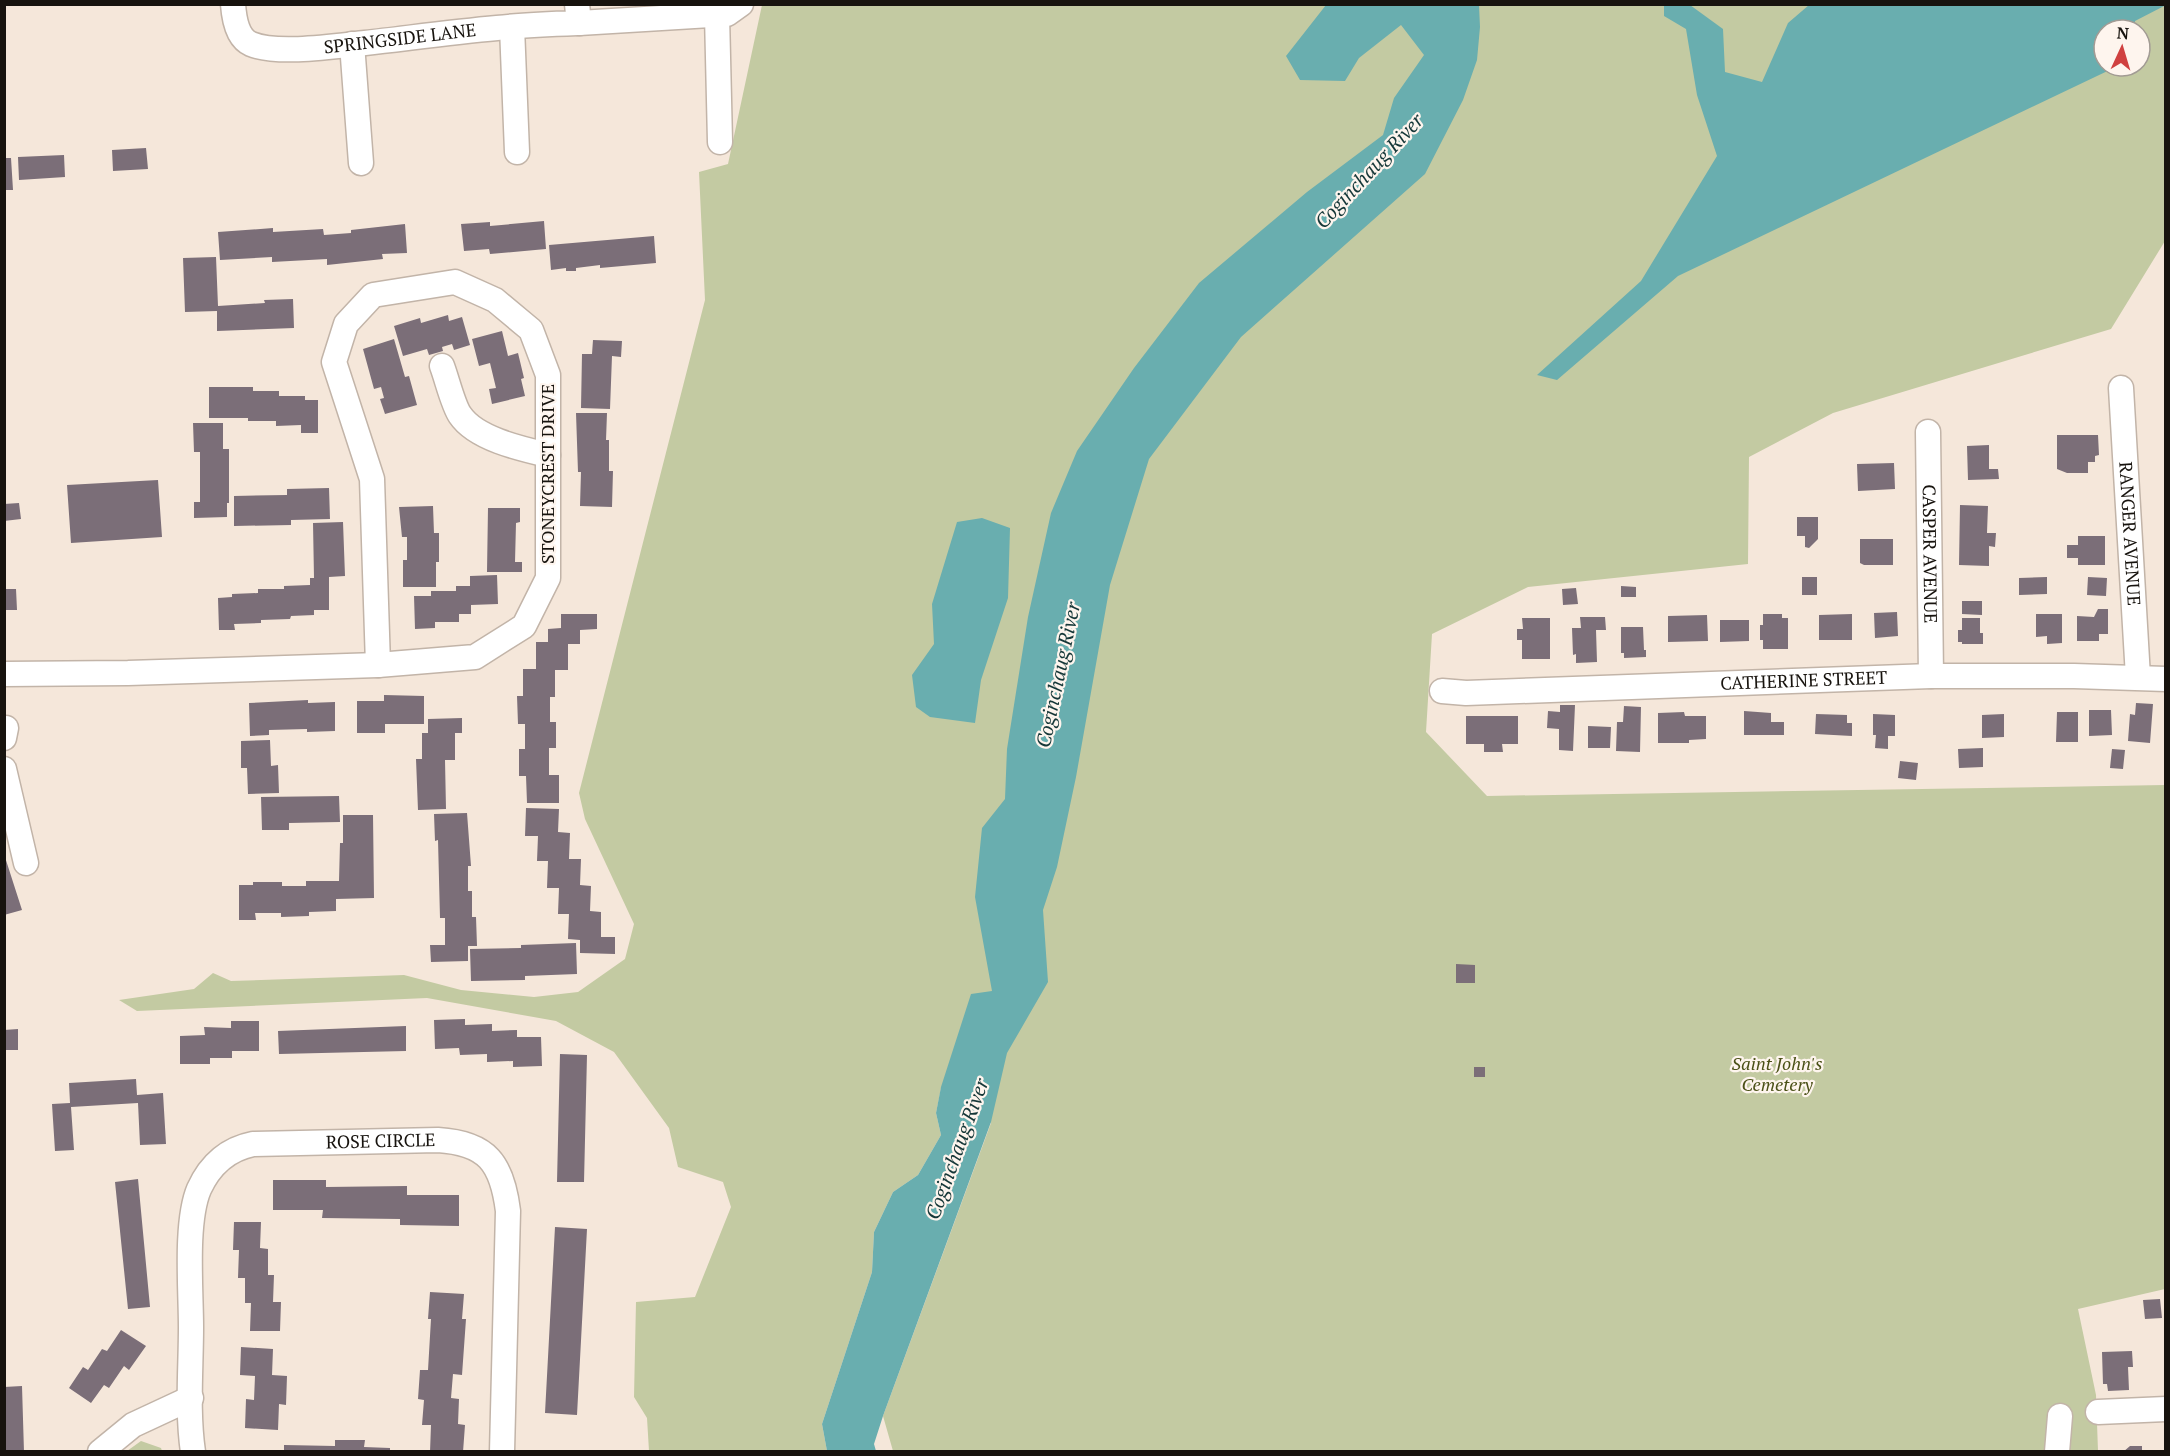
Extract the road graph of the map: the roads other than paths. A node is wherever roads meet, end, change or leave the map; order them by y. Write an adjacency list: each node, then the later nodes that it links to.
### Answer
1 (233, 4): 6 (street, SPRINGSIDE LANE)
2 (741, 4): 4 (street)
3 (578, 14): 4 (street, SPRINGSIDE LANE); 5 (street, SPRINGSIDE LANE)
4 (717, 15): 7 (street)
5 (512, 27): 6 (street, SPRINGSIDE LANE); 8 (street)
6 (352, 44): 9 (street)
7 (720, 142)
8 (518, 152)
9 (361, 163)
10 (442, 366): 13 (street)
11 (2121, 388): 17 (street, RANGER AVENUE)
12 (1928, 432): 16 (street, CASPER AVENUE)
13 (548, 455): 14 (street, STONEYCREST DRIVE); 14 (street, STONEYCREST DRIVE)
14 (378, 665): 15 (street, STONEYCREST DRIVE)
15 (4, 674)
16 (1931, 676): 17 (street, CATHERINE STREET); 19 (street, CATHERINE STREET)
17 (2138, 677): 18 (street, CATHERINE STREET)
18 (2166, 679)
19 (1442, 691)
20 (4, 769): 21 (street)
21 (26, 863)
22 (191, 1398): 26 (street); 27 (street, ROSE CIRCLE); 28 (street, ROSE CIRCLE)
23 (2166, 1409): 24 (street)
24 (2098, 1412)
25 (2060, 1416): 29 (street)
26 (100, 1452)
27 (193, 1452)
28 (502, 1452)
29 (2057, 1452)

